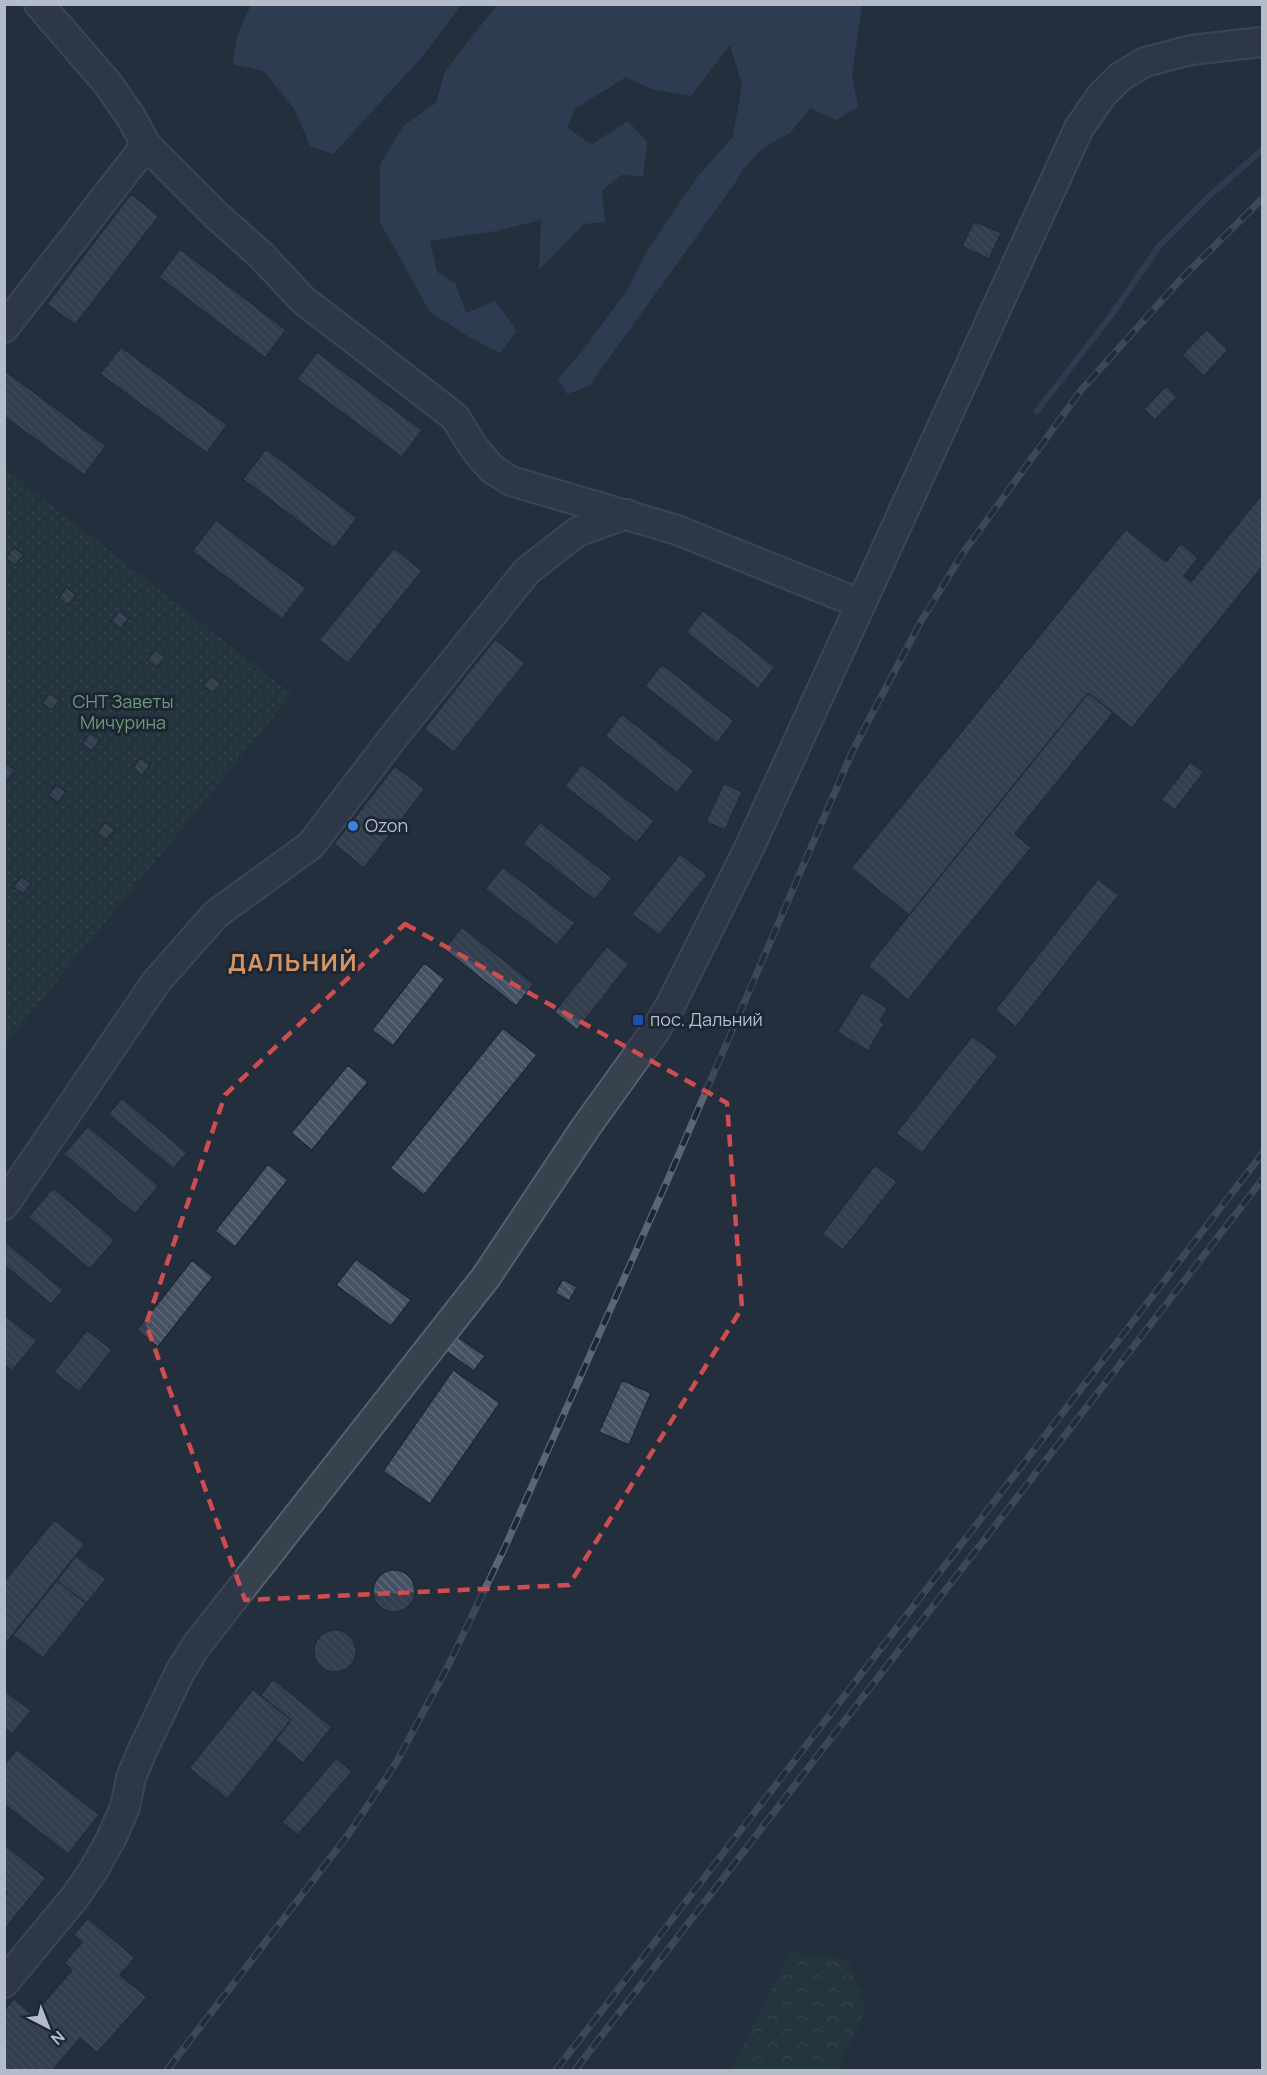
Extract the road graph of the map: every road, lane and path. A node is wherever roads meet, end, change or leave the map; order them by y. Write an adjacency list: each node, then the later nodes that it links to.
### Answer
1 (39, 4): 3 (street)
2 (1263, 42): 6 (street)
3 (146, 145): 4 (street); 5 (street)
4 (4, 328)
5 (627, 514): 6 (street); 7 (street)
6 (861, 604): 8 (street)
7 (4, 1204)
8 (4, 1983)

